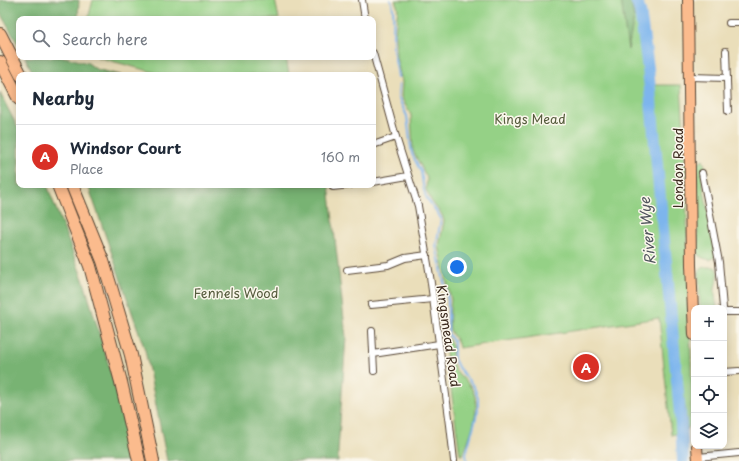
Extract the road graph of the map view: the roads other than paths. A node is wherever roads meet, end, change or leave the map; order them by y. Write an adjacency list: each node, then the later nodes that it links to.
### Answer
1 (362, 0): 3 (street)
2 (688, 0): 11 (main road, London Road)
3 (365, 16)
4 (729, 23): 5 (street)
5 (739, 23)
6 (0, 34): 10 (highway)
7 (726, 51): 12 (street)
8 (375, 60): 15 (street, Kingsmead Road)
9 (0, 62): 13 (highway)
10 (19, 72)
11 (690, 77): 12 (street); 26 (main road, London Road)
12 (727, 78): 14 (street)
13 (16, 93)
14 (728, 111)
15 (396, 137): 16 (street); 18 (street, Kingsmead Road)
16 (376, 144)
17 (702, 174): 27 (street, London Road)
18 (408, 176): 19 (street); 22 (street, Kingsmead Road)
19 (376, 181)
20 (59, 188): 41 (highway)
21 (73, 188): 42 (highway)
22 (427, 255): 23 (street); 24 (street, Kingsmead Road)
23 (346, 270)
24 (432, 299): 25 (street); 31 (street, Kingsmead Road)
25 (371, 305)
26 (693, 305)
27 (723, 305)
28 (727, 312): 29 (street)
29 (739, 312)
30 (372, 332): 32 (street)
31 (439, 344): 32 (street); 43 (street, Kingsmead Road)
32 (373, 354): 35 (street)
33 (727, 368): 34 (street)
34 (739, 368)
35 (374, 371)
36 (739, 371): 37 (street)
37 (727, 372)
38 (697, 449): 40 (main road)
39 (739, 453): 40 (street)
40 (698, 459)
41 (139, 461)
42 (153, 461)
43 (454, 461)

